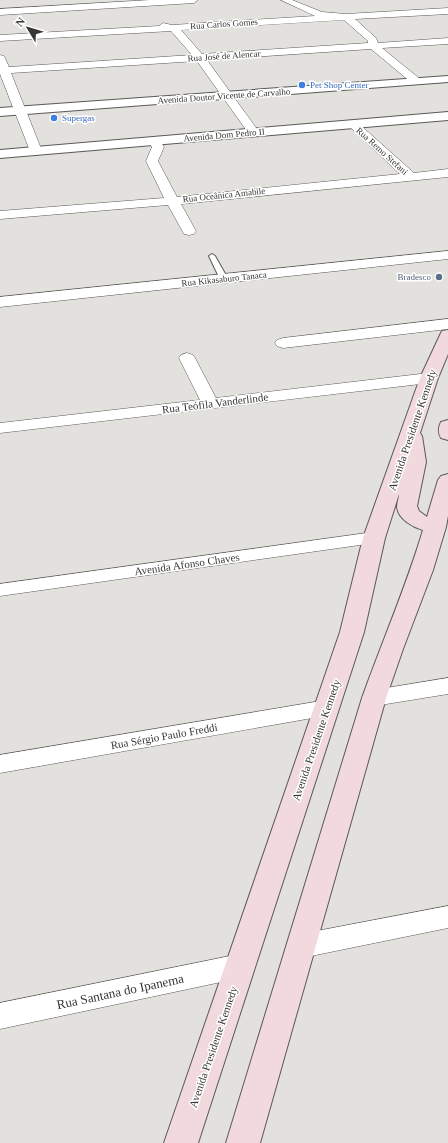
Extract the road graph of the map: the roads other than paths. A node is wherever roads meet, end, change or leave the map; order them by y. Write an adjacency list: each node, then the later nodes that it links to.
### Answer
1 (194, 0): 3 (street)
2 (286, 0): 6 (street)
3 (136, 2): 5 (street); 7 (street)
4 (448, 10): 6 (street, Rua Carlos Gomes)
5 (0, 12)
6 (346, 17): 7 (street, Rua Carlos Gomes); 10 (street)
7 (174, 28): 8 (street, Rua Carlos Gomes); 11 (street)
8 (0, 38)
9 (448, 40): 10 (street, Rua José de Alencar)
10 (373, 46): 11 (street, Rua José de Alencar); 15 (street)
11 (199, 57): 13 (street, Rua José de Alencar); 16 (street)
12 (0, 58): 13 (street)
13 (3, 70): 17 (street)
14 (448, 79): 15 (street, Avenida Doutor Vicente de Carvalho)
15 (416, 81): 16 (street, Avenida Doutor Vicente de Carvalho)
16 (226, 96): 17 (street, Avenida Doutor Vicente de Carvalho); 21 (street)
17 (21, 111): 18 (street, Avenida Doutor Vicente de Carvalho); 23 (street)
18 (0, 112)
19 (448, 116): 20 (street, Avenida Dom Pedro II)
20 (354, 125): 21 (street, Avenida Dom Pedro II); 26 (street, Rua Remo Stefani)
21 (253, 132): 22 (street, Avenida Dom Pedro II)
22 (154, 141): 23 (street, Avenida Dom Pedro II); 27 (street)
23 (36, 151): 24 (street, Avenida Dom Pedro II)
24 (0, 154)
25 (448, 173): 26 (street, Rua Oceânica Amabile)
26 (411, 177): 27 (street, Rua Oceânica Amabile)
27 (172, 201): 28 (street, Rua Oceânica Amabile); 29 (street)
28 (0, 215)
29 (189, 231)
30 (212, 256): 32 (lane)
31 (448, 256): 32 (street, Rua Kikasaburo Tanaca)
32 (224, 279): 33 (street, Rua Kikasaburo Tanaca)
33 (0, 302)
34 (448, 324): 36 (street)
35 (448, 335): 38 (main road, Avenida Presidente Kennedy)
36 (283, 343)
37 (187, 358): 39 (street)
38 (437, 379): 39 (street, Rua Teófila Vanderlinde); 42 (main road, Avenida Presidente Kennedy)
39 (210, 403): 41 (street, Rua Teófila Vanderlinde)
40 (448, 426): 43 (main road)
41 (0, 428)
42 (412, 431): 45 (main road); 46 (main road, Avenida Presidente Kennedy)
43 (448, 434)
44 (448, 480): 45 (main road)
45 (441, 526): 49 (main road)
46 (374, 538): 47 (street, Avenida Afonso Chaves); 50 (main road, Avenida Presidente Kennedy)
47 (0, 590)
48 (448, 686): 49 (street)
49 (374, 698): 53 (main road)
50 (327, 708): 51 (street, Rua Sérgio Paulo Freddi); 54 (main road, Avenida Presidente Kennedy)
51 (0, 764)
52 (448, 917): 53 (street)
53 (302, 946): 57 (main road)
54 (240, 966): 55 (street, Rua Santana do Ipanema); 56 (main road, Avenida Presidente Kennedy)
55 (0, 1016)
56 (181, 1143)
57 (243, 1143)

